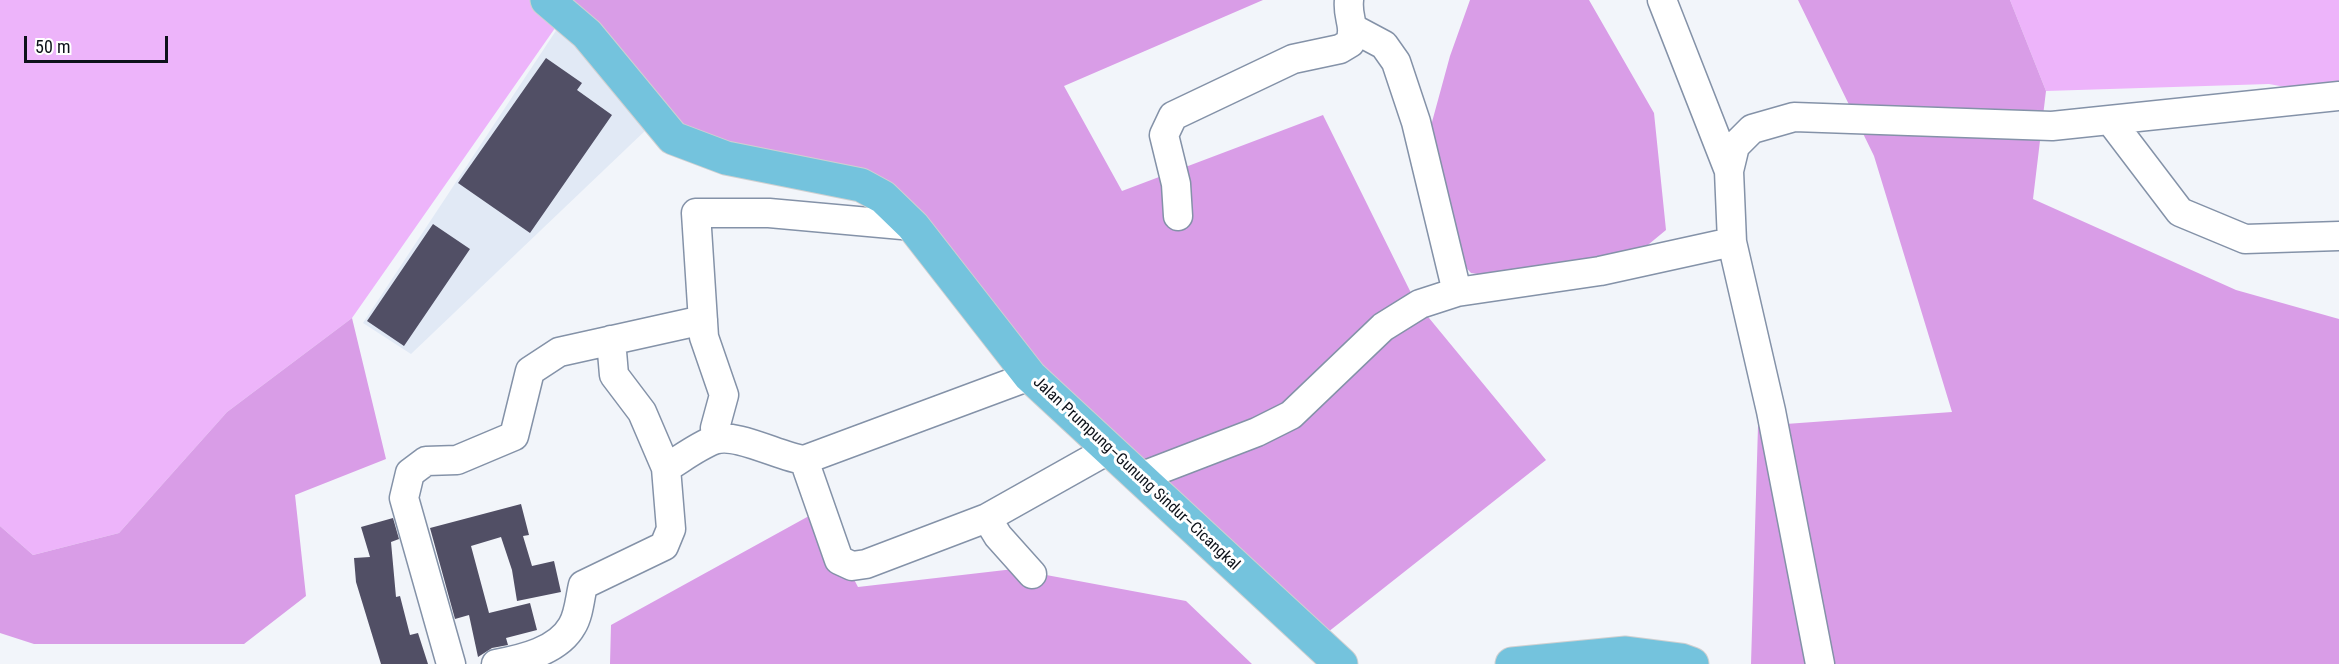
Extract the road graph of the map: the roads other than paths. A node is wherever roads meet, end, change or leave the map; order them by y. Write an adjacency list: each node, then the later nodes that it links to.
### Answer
1 (547, 0): 9 (main road, Jalan Prumpung–Gunung Sindur–Cicangkal)
2 (1349, 0): 4 (street)
3 (1662, 0): 7 (street)
4 (1354, 29): 8 (street); 12 (street)
5 (2339, 96): 6 (street)
6 (2110, 120): 7 (street); 10 (street)
7 (1729, 171): 11 (street)
8 (1178, 216)
9 (914, 226): 13 (street); 15 (main road, Jalan Prumpung–Gunung Sindur–Cicangkal)
10 (2339, 237)
11 (1731, 242): 12 (street); 28 (street)
12 (1457, 292): 20 (street)
13 (703, 320): 14 (street); 16 (street)
14 (611, 340): 19 (street); 23 (street)
15 (1030, 376): 17 (main road, Jalan Prumpung–Gunung Sindur–Cicangkal); 18 (street)
16 (716, 439): 18 (street); 19 (street)
17 (1108, 450): 20 (main road, Jalan Prumpung–Gunung Sindur–Cicangkal); 21 (street)
18 (804, 460): 21 (street)
19 (666, 468): 24 (street)
20 (1140, 477): 25 (main road, Jalan Prumpung–Gunung Sindur–Cicangkal)
21 (987, 518): 22 (street)
22 (1032, 574)
23 (451, 664)
24 (496, 664)
25 (1341, 664)
26 (1512, 664): 27 (main road)
27 (1692, 664)
28 (1820, 664)

